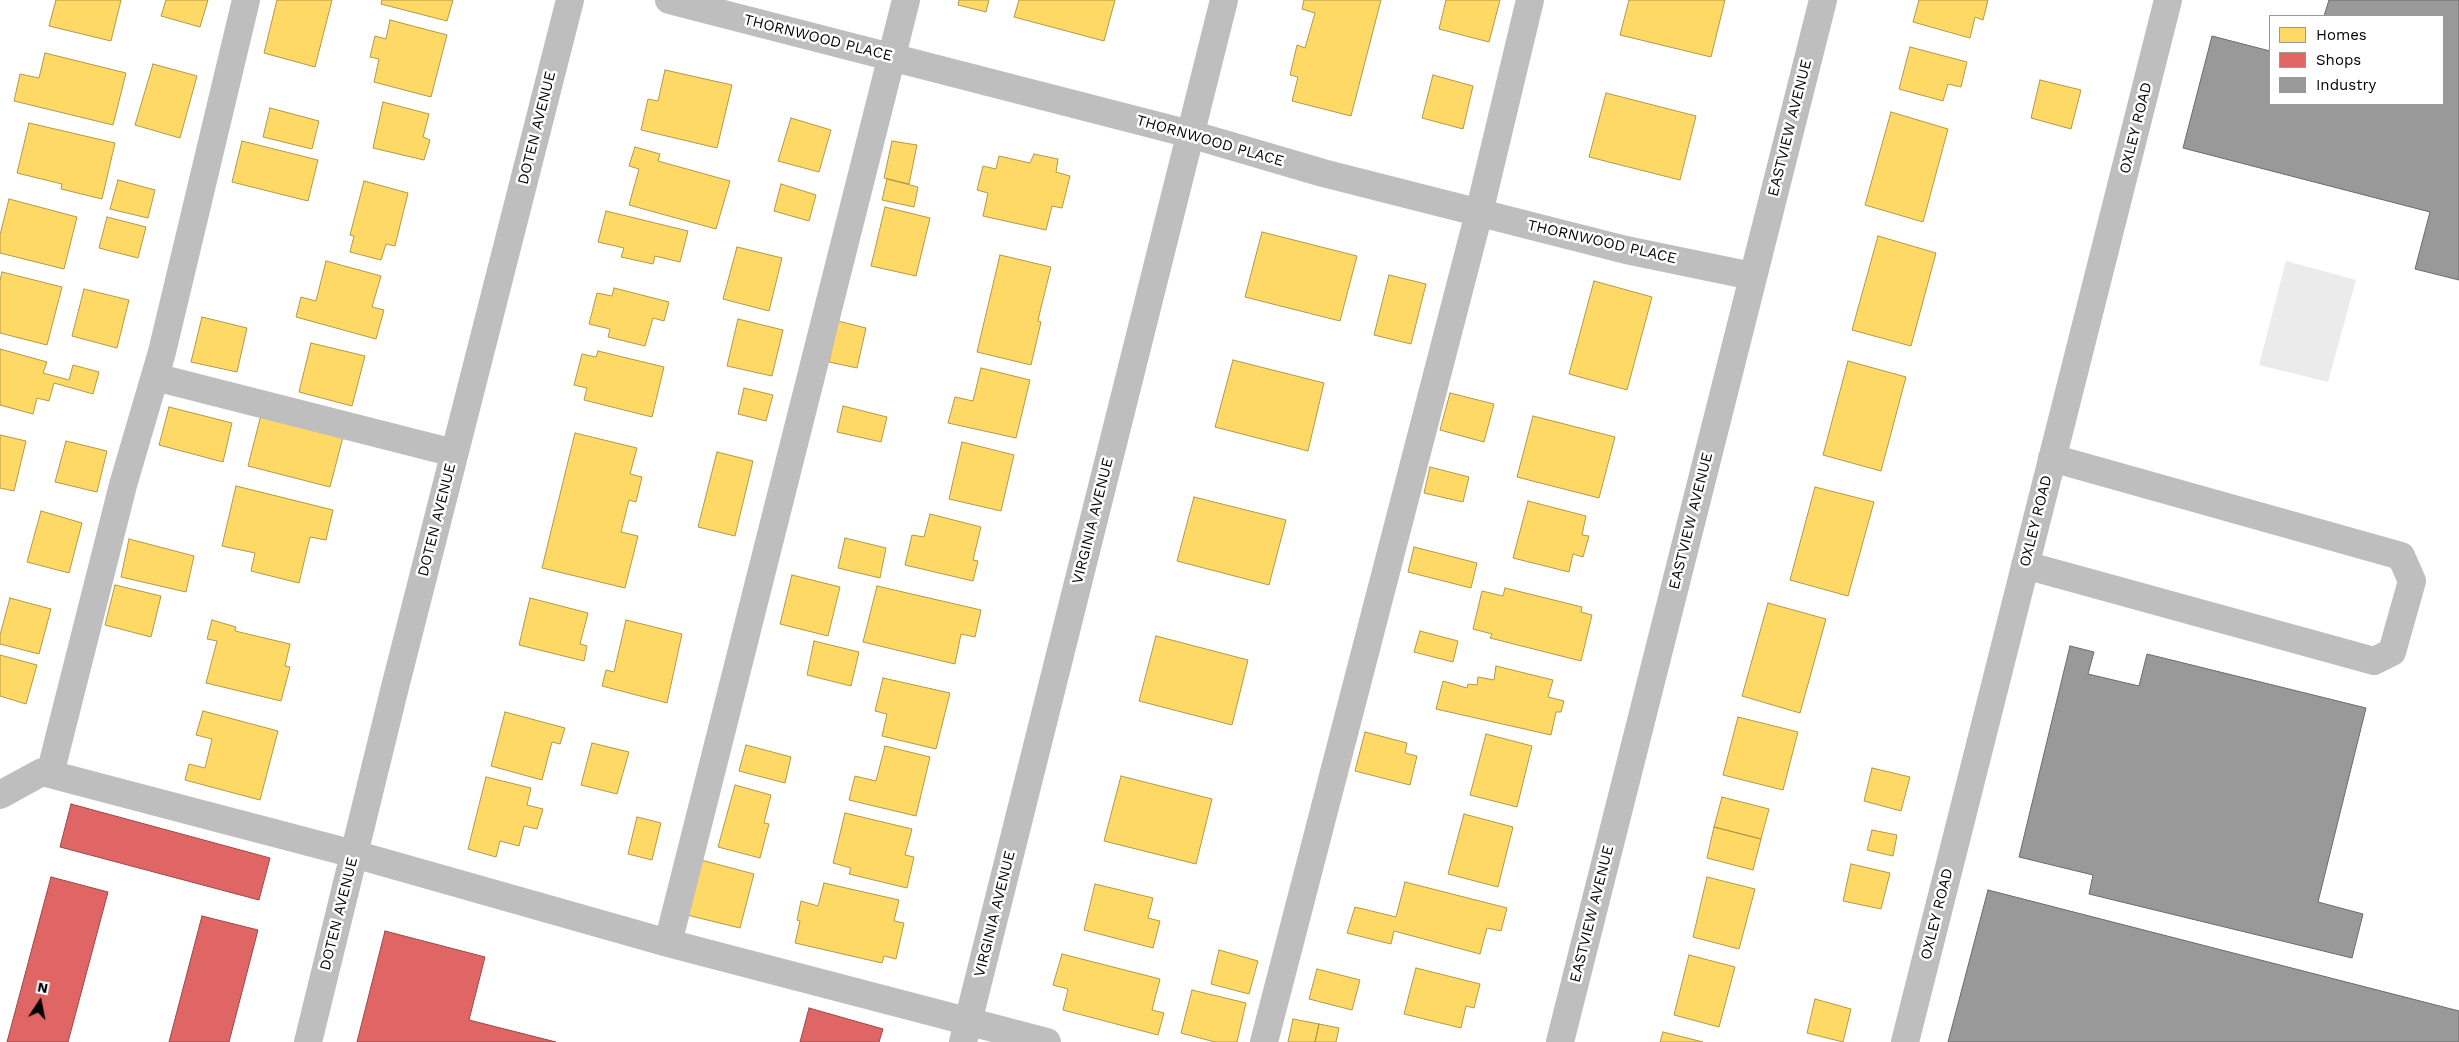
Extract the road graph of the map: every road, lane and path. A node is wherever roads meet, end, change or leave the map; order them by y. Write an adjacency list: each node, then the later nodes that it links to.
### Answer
1 (246, 0): 13 (street)
2 (570, 0): 14 (street, DOTEN AVENUE)
3 (668, 0): 9 (street, THORNWOOD PLACE)
4 (906, 0): 9 (street)
5 (1224, 0): 10 (street, VIRGINIA AVENUE)
6 (1530, 0): 11 (street)
7 (1823, 0): 12 (street, EASTVIEW AVENUE)
8 (2168, 0): 15 (street, OXLEY ROAD)
9 (891, 57): 10 (street, THORNWOOD PLACE); 20 (street)
10 (1190, 134): 11 (street, THORNWOOD PLACE); 21 (street, VIRGINIA AVENUE)
11 (1479, 213): 12 (street, THORNWOOD PLACE); 24 (street)
12 (1752, 276): 25 (street, EASTVIEW AVENUE)
13 (155, 376): 14 (street); 17 (street)
14 (454, 453): 19 (street, DOTEN AVENUE)
15 (2052, 458): 16 (street, OXLEY ROAD); 16 (street)
16 (2025, 565): 26 (street, OXLEY ROAD)
17 (50, 774): 18 (street); 19 (street)
18 (0, 795)
19 (354, 854): 20 (street); 22 (street, DOTEN AVENUE)
20 (668, 943): 21 (street)
21 (966, 1032): 23 (street)
22 (308, 1042)
23 (1047, 1042)
24 (1264, 1042)
25 (1560, 1042)
26 (1905, 1042)

